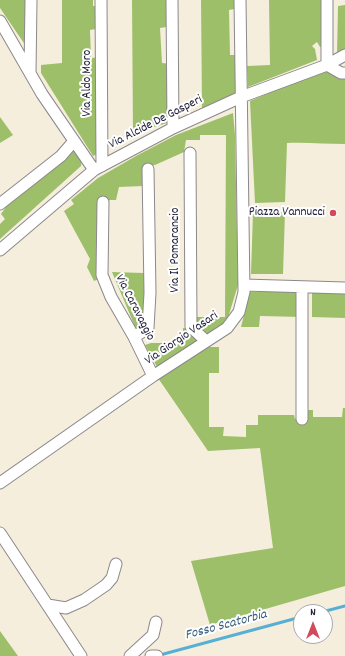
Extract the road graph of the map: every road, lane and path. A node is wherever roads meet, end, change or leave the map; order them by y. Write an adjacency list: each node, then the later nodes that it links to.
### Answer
1 (31, 0): 10 (street)
2 (101, 0): 15 (street, Via Aldo Moro)
3 (172, 0): 12 (street)
4 (240, 0): 11 (street, Via Giorgio Vasari)
5 (327, 0): 8 (street)
6 (0, 21): 10 (street)
7 (345, 55): 8 (street, Via Alcide De Gasperi)
8 (327, 65): 9 (street); 11 (street, Via Alcide De Gasperi)
9 (345, 73)
10 (30, 74): 13 (street)
11 (241, 97): 12 (street, Via Alcide De Gasperi); 20 (street, Via Giorgio Vasari)
12 (173, 128): 15 (street, Via Alcide De Gasperi)
13 (74, 141): 15 (street); 18 (street)
14 (190, 153): 24 (street, Via Il Pomarancio)
15 (98, 168): 19 (street, Via Alcide De Gasperi)
16 (148, 169): 23 (street)
17 (103, 202): 23 (street, Via Caravaggio)
18 (0, 204)
19 (0, 250)
20 (244, 285): 21 (street); 24 (street, Via Giorgio Vasari)
21 (302, 286): 22 (street); 26 (street)
22 (345, 288)
23 (134, 337): 25 (street, Via Caravaggio)
24 (206, 341): 25 (street, Via Giorgio Vasari)
25 (153, 376): 27 (street, Via Giorgio Vasari)
26 (302, 419)
27 (0, 483)
28 (0, 533): 30 (street)
29 (116, 564): 30 (street)
30 (48, 605): 32 (street)
31 (156, 622): 33 (street)
32 (81, 656)
33 (130, 656)
34 (151, 656): 35 (street)
35 (157, 656)

